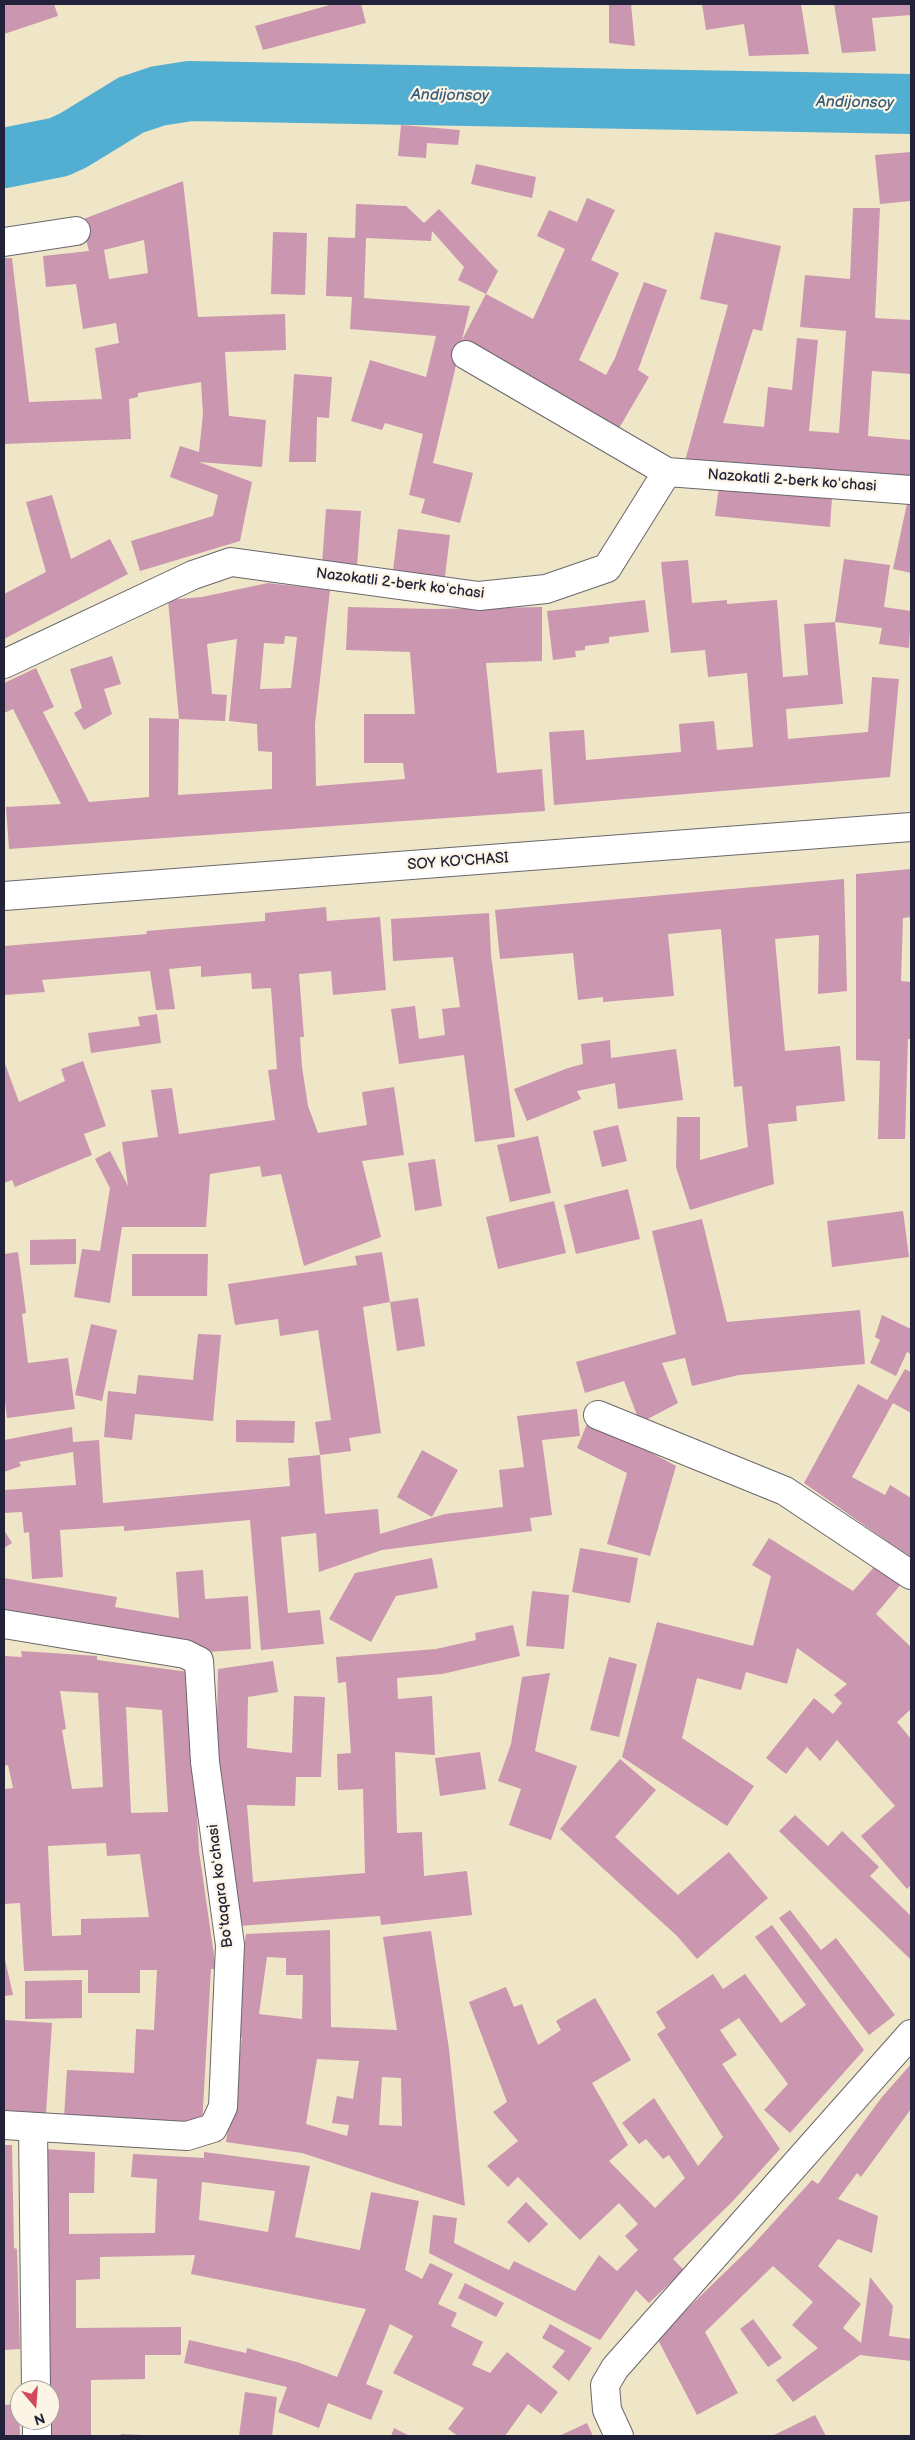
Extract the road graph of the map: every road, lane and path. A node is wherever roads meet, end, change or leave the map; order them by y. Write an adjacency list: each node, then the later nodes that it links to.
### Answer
1 (76, 231): 2 (street)
2 (4, 242)
3 (466, 355): 4 (street)
4 (667, 472): 5 (street, Nazokatli 2-berk koʻchasi); 6 (street, Nazokatli 2-berk koʻchasi)
5 (911, 490)
6 (4, 664)
7 (911, 827): 8 (street, SOY KO'CHASI)
8 (4, 896)
9 (598, 1415): 10 (street)
10 (911, 1575)
11 (4, 1624): 14 (street, Boʻtaqara koʻchasi)
12 (911, 2034): 16 (street)
13 (4, 2125): 14 (street, Boʻtaqara koʻchasi)
14 (34, 2126): 15 (street)
15 (36, 2380)
16 (619, 2436)

